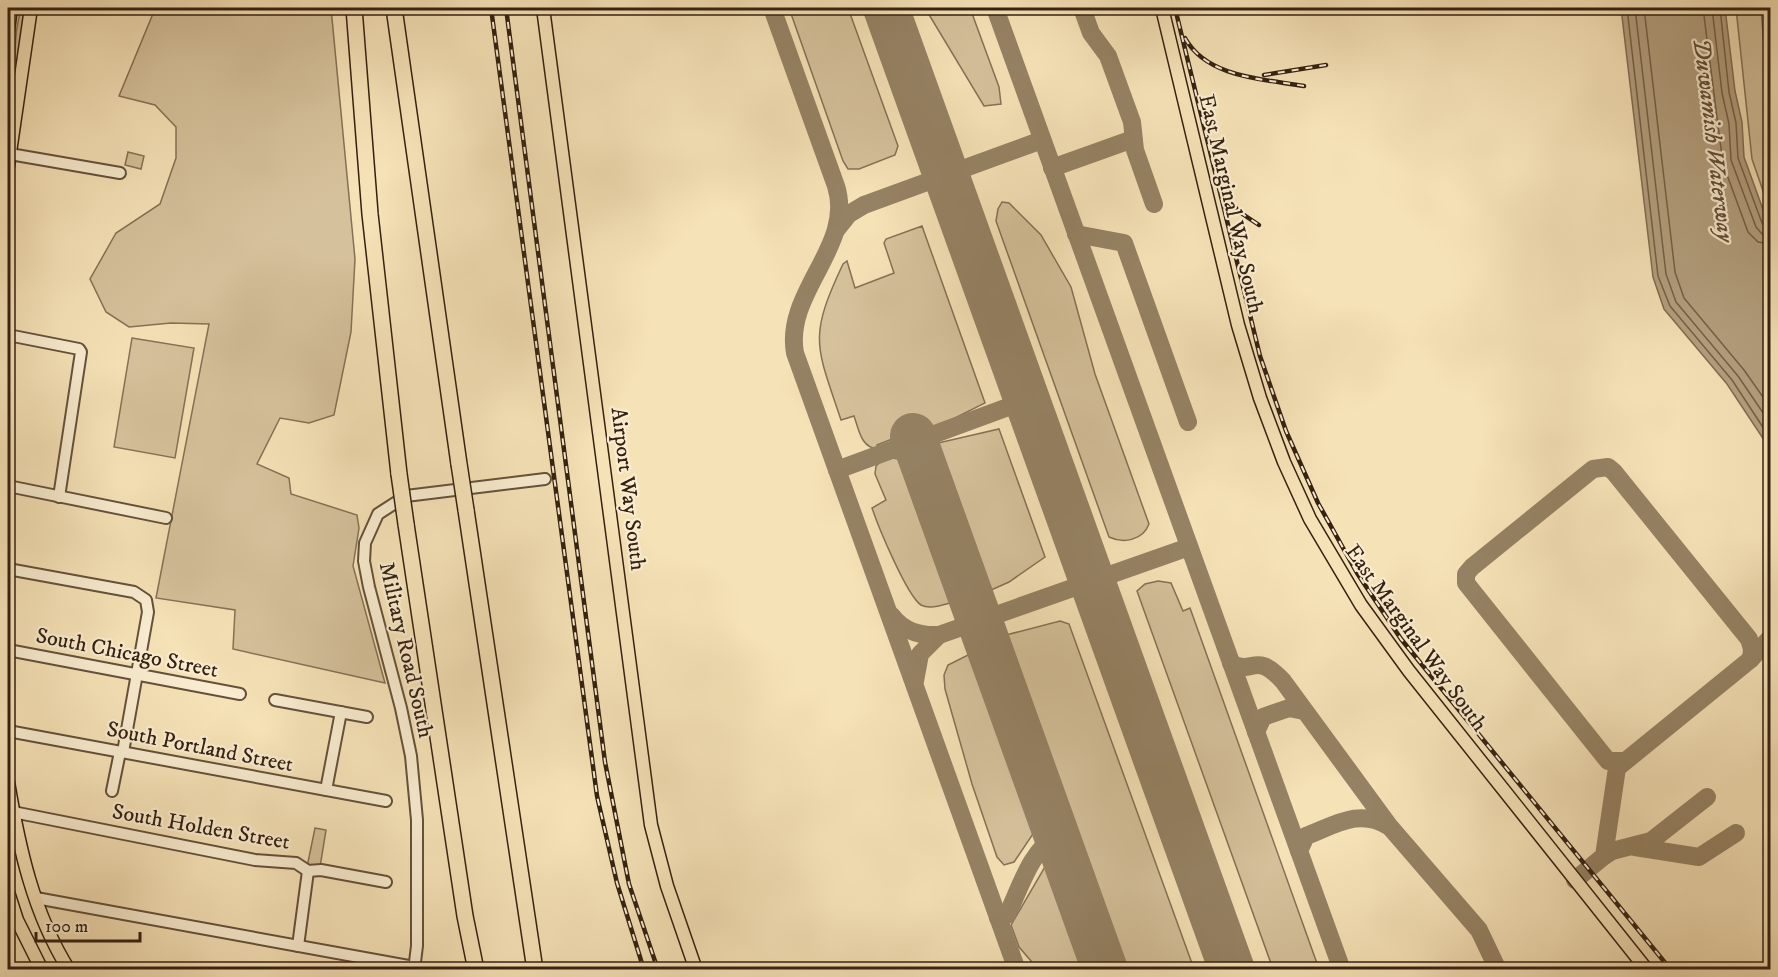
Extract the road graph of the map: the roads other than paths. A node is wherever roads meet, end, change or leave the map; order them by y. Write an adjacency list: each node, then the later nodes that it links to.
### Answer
1 (11, 8): 7 (main road)
2 (31, 8): 8 (main road)
3 (354, 8): 38 (highway, bridge)
4 (394, 8): 39 (highway, bridge)
5 (543, 8): 40 (main road, Airport Way South)
6 (1162, 8): 41 (main road, East Marginal Way South)
7 (8, 30)
8 (11, 122): 9 (main road)
9 (8, 160): 10 (street)
10 (120, 173)
11 (8, 335): 14 (street)
12 (545, 479): 35 (street, Military Road South)
13 (8, 486): 14 (street)
14 (59, 497): 15 (street)
15 (166, 518)
16 (8, 569): 18 (street)
17 (8, 650): 18 (street, South Chicago Street)
18 (137, 674): 19 (street, South Chicago Street); 24 (street)
19 (240, 694)
20 (276, 700): 21 (street)
21 (341, 712): 22 (street); 26 (street)
22 (367, 717)
23 (8, 731): 24 (street, South Portland Street)
24 (121, 752): 26 (street, South Portland Street); 27 (street)
25 (8, 782): 29 (main road)
26 (326, 790): 28 (street, South Portland Street)
27 (112, 791)
28 (386, 801)
29 (10, 811): 30 (street, South Holden Street); 33 (main road)
30 (308, 871): 31 (street, South Holden Street); 34 (street)
31 (386, 882)
32 (8, 892): 36 (main road)
33 (36, 898): 34 (street); 37 (main road)
34 (298, 946): 35 (street)
35 (414, 968)
36 (42, 969)
37 (69, 969)
38 (476, 969)
39 (535, 969)
40 (696, 969)
41 (1647, 969)

